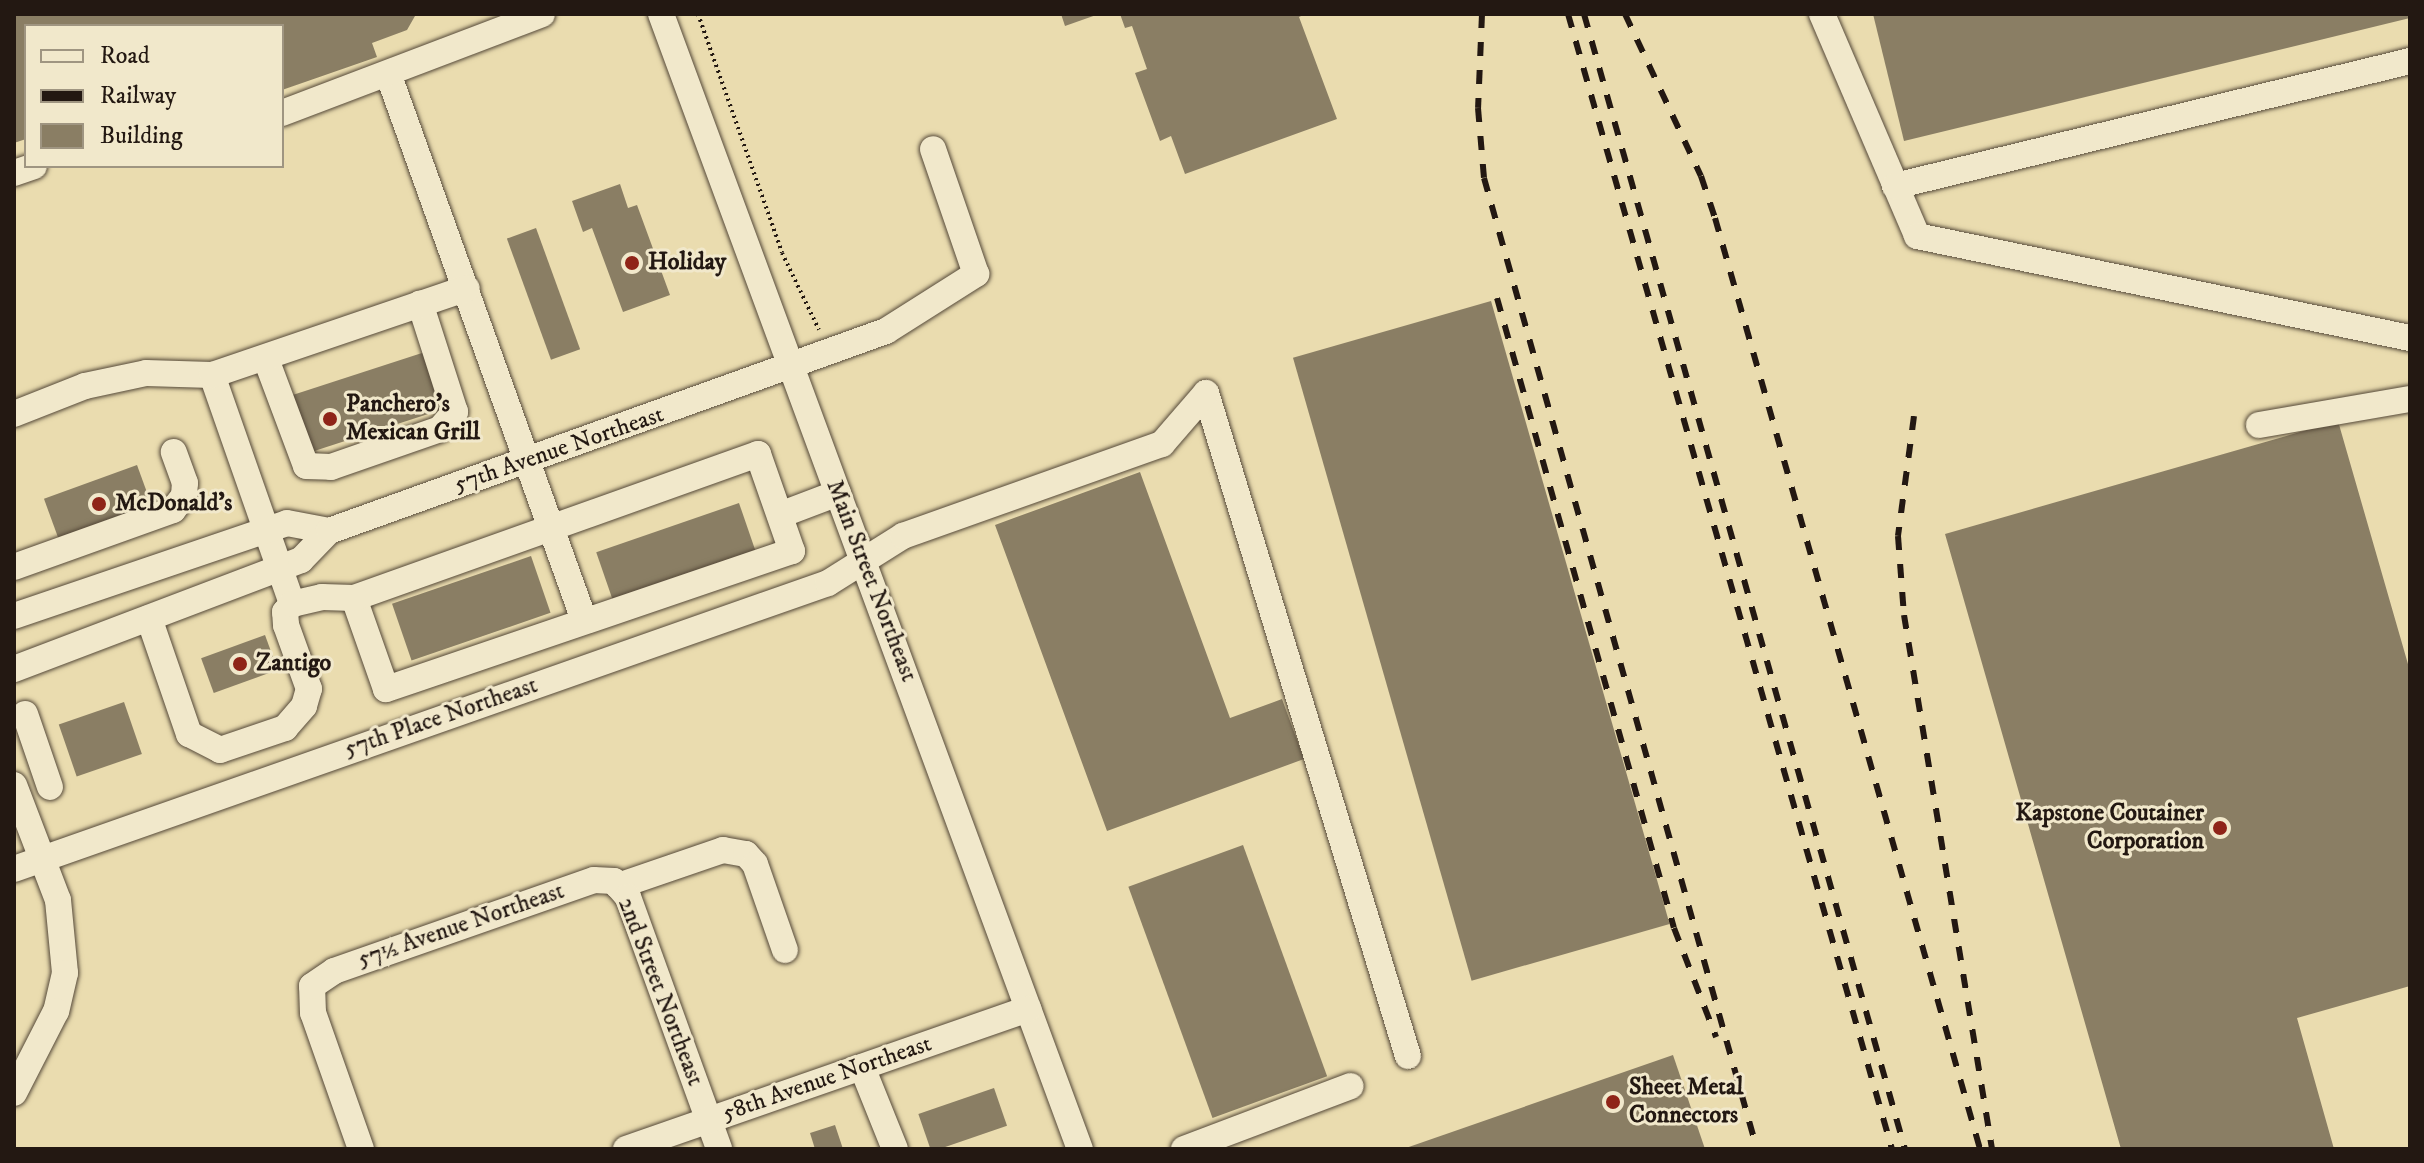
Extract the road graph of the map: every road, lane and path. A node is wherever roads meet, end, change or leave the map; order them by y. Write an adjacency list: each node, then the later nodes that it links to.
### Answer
1 (542, 14): 6 (street)
2 (661, 14): 15 (street, Main Street Northeast)
3 (698, 14): 12 (path)
4 (1822, 14): 9 (street)
5 (2410, 61): 9 (street)
6 (389, 76): 7 (street); 10 (street)
7 (284, 112)
8 (933, 149): 15 (street, 57th Avenue Northeast)
9 (1895, 186): 13 (street)
10 (467, 288): 11 (street); 21 (street)
11 (420, 303): 14 (street); 14 (street)
12 (817, 319)
13 (2410, 338)
14 (266, 359): 16 (street)
15 (789, 368): 21 (street, 57th Avenue Northeast); 22 (street, Main Street Northeast)
16 (212, 375): 18 (street); 25 (street)
17 (2410, 399): 19 (street)
18 (14, 414)
19 (2259, 425)
20 (174, 452): 27 (street)
21 (529, 460): 24 (street); 26 (street, 57th Avenue Northeast)
22 (838, 493): 23 (street); 28 (street, Main Street Northeast)
23 (780, 515): 24 (street); 34 (street)
24 (552, 530): 30 (street); 34 (street)
25 (266, 531): 26 (street); 29 (street); 32 (street)
26 (329, 531): 29 (street, 57th Avenue Northeast)
27 (22, 559)
28 (865, 562): 40 (street, 57th Place Northeast); 44 (street, Main Street Northeast); 45 (street, 57th Place Northeast)
29 (279, 568): 31 (street); 33 (street, 57th Avenue Northeast)
30 (354, 598): 31 (street); 34 (street)
31 (292, 604): 33 (street)
32 (14, 616)
33 (149, 618): 35 (street, 57th Avenue Northeast)
34 (584, 620)
35 (14, 669)
36 (25, 714): 38 (street)
37 (14, 785): 39 (street)
38 (50, 787)
39 (23, 834): 40 (street)
40 (42, 859): 41 (street, 57th Place Northeast); 48 (street)
41 (14, 869)
42 (616, 883): 43 (street, 57½ Avenue Northeast); 49 (street, 2nd Street Northeast); 51 (street, 57½ Avenue Northeast)
43 (785, 950)
44 (1028, 1009): 46 (street, 58th Avenue Northeast); 50 (street, Main Street Northeast)
45 (1408, 1056)
46 (862, 1067): 49 (street, 58th Avenue Northeast); 54 (street)
47 (1351, 1086): 55 (street)
48 (14, 1093)
49 (708, 1120): 52 (street, 58th Avenue Northeast); 53 (street, 2nd Street Northeast)
50 (1071, 1146)
51 (361, 1149)
52 (626, 1149)
53 (719, 1149)
54 (895, 1149)
55 (1184, 1149)

